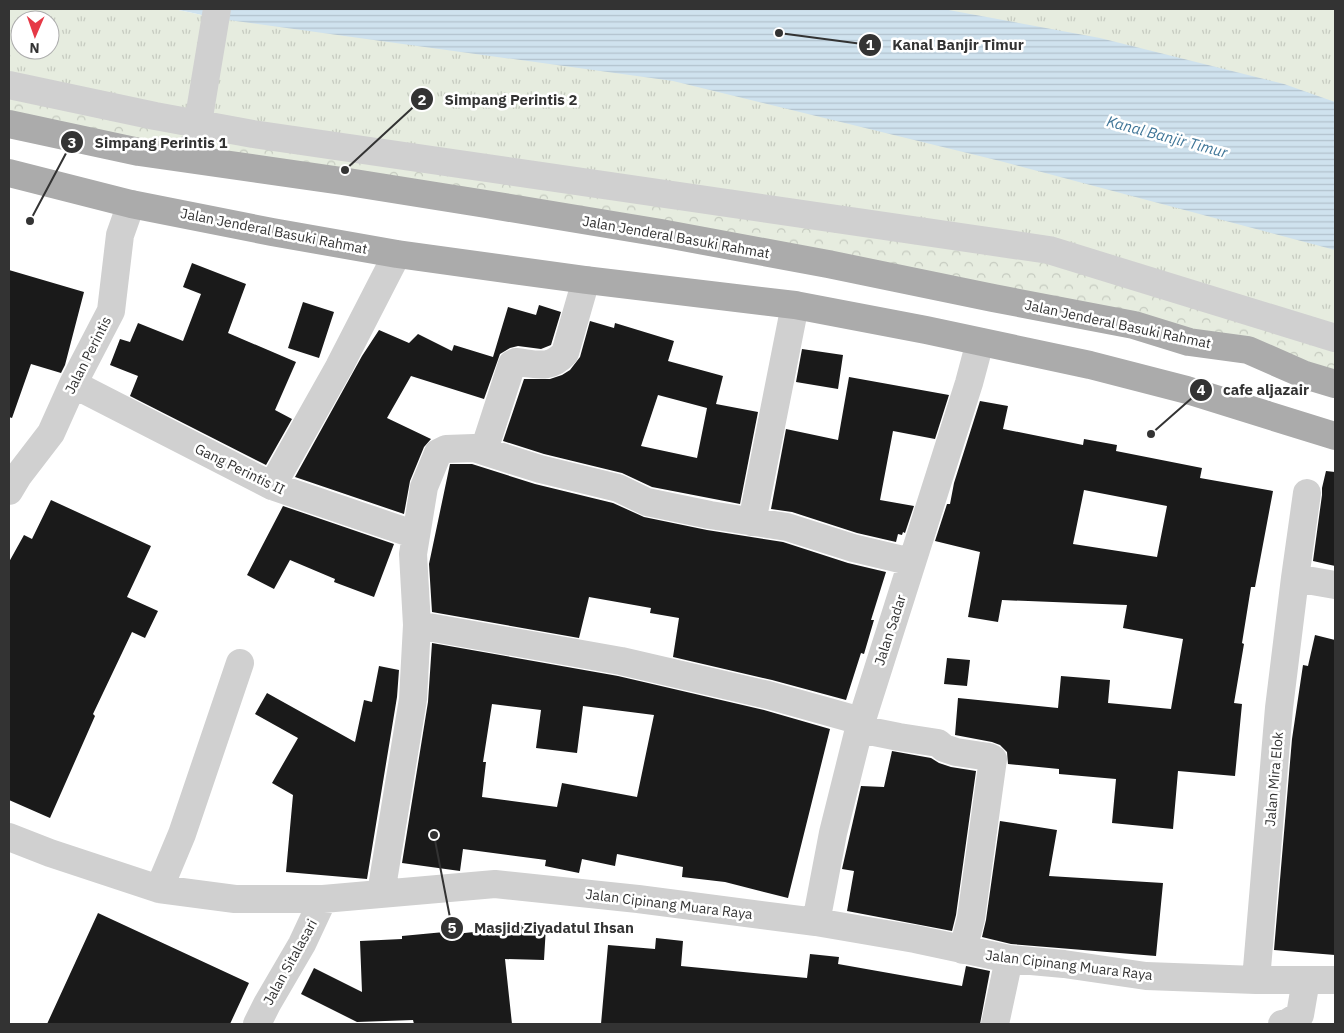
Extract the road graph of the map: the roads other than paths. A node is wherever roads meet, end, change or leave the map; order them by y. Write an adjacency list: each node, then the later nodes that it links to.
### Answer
1 (217, 9): 4 (street)
2 (9, 85): 4 (street)
3 (9, 124): 5 (main road, Jalan Jenderal Basuki Rahmat)
4 (199, 124): 5 (street); 11 (street)
5 (192, 159): 14 (main road, Jalan Jenderal Basuki Rahmat)
6 (9, 172): 7 (main road, Jalan Jenderal Basuki Rahmat)
7 (131, 204): 8 (main road, Jalan Jenderal Basuki Rahmat); 13 (street, Jalan Perintis)
8 (397, 254): 9 (main road, Jalan Jenderal Basuki Rahmat); 18 (street)
9 (586, 280): 10 (main road, Jalan Jenderal Basuki Rahmat); 16 (street)
10 (795, 305): 12 (main road, Jalan Jenderal Basuki Rahmat); 20 (street)
11 (1335, 338)
12 (980, 342): 15 (main road, Jalan Jenderal Basuki Rahmat); 22 (street, Jalan Sadar)
13 (73, 384): 17 (street, Jalan Perintis); 18 (street, Gang Perintis II)
14 (1335, 384)
15 (1335, 436)
16 (484, 450): 20 (street); 21 (street)
17 (12, 480)
18 (272, 486): 21 (street, Gang Perintis II)
19 (1307, 493): 23 (street, Jalan Mira Elok)
20 (752, 522): 22 (street)
21 (416, 535): 25 (street)
22 (912, 562): 27 (street, Jalan Sadar)
23 (1295, 578): 24 (street); 35 (street, Jalan Mira Elok)
24 (1335, 585)
25 (417, 625): 27 (street); 30 (street)
26 (240, 663): 29 (street)
27 (860, 725): 32 (street, Jalan Sadar); 33 (street)
28 (9, 837): 29 (street, Jalan Cipinang Muara Raya)
29 (159, 889): 31 (street, Jalan Cipinang Muara Raya)
30 (381, 893): 31 (street, Jalan Cipinang Muara Raya); 32 (street, Jalan Cipinang Muara Raya)
31 (323, 899): 38 (street, Jalan Sitalasari)
32 (816, 922): 33 (street, Jalan Cipinang Muara Raya)
33 (963, 950): 34 (street, Jalan Cipinang Muara Raya)
34 (1010, 959): 35 (street, Jalan Cipinang Muara Raya); 39 (street)
35 (1256, 980): 36 (street, Jalan Cipinang Muara Raya)
36 (1306, 980): 37 (street, Jalan Cipinang Muara Raya); 40 (street)
37 (1335, 980)
38 (257, 1024)
39 (995, 1024)
40 (1282, 1024)

